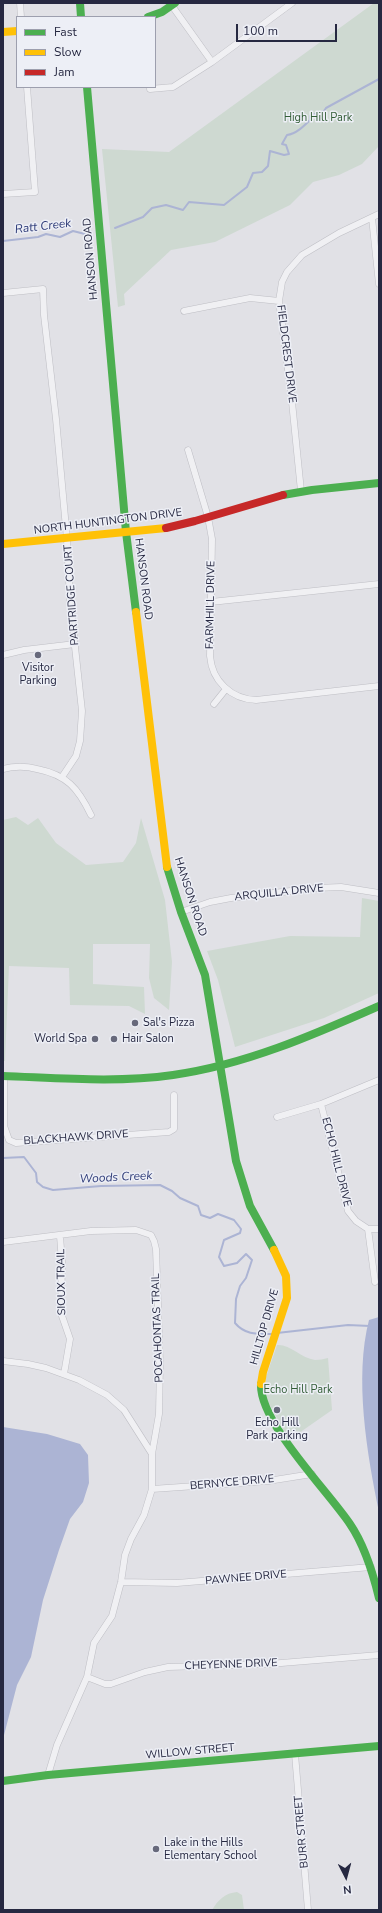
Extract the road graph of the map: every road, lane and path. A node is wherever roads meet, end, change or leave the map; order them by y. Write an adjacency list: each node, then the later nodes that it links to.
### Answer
1 (20, 3): 5 (street)
2 (80, 3): 6 (street)
3 (292, 3): 10 (street)
4 (172, 4): 7 (street); 10 (street)
5 (21, 16)
6 (81, 16)
7 (150, 16)
8 (3, 32): 9 (street)
9 (16, 32)
10 (212, 62): 13 (street)
11 (27, 88): 14 (street)
12 (87, 88): 25 (street, HANSON ROAD)
13 (150, 89)
14 (3, 194)
15 (379, 214): 16 (street, FIELDCREST DRIVE)
16 (372, 218): 17 (street); 19 (street, FIELDCREST DRIVE)
17 (379, 284)
18 (3, 293): 26 (street, PARTRIDGE COURT)
19 (279, 301): 20 (street); 23 (street, FIELDCREST DRIVE)
20 (184, 311)
21 (188, 450): 24 (street, FARMHILL DRIVE)
22 (379, 483): 23 (street, NORTH HUNTINGTON DRIVE)
23 (302, 491): 24 (street, NORTH HUNTINGTON DRIVE)
24 (208, 517): 25 (street, NORTH HUNTINGTON DRIVE); 29 (street, FARMHILL DRIVE)
25 (126, 532): 26 (street, NORTH HUNTINGTON DRIVE); 39 (street, HANSON ROAD)
26 (68, 539): 27 (street, NORTH HUNTINGTON DRIVE); 30 (street, PARTRIDGE COURT)
27 (3, 544)
28 (379, 584): 29 (street)
29 (211, 602): 33 (street, FARMHILL DRIVE)
30 (75, 644): 31 (street); 36 (street, PARTRIDGE COURT)
31 (3, 655)
32 (379, 686): 33 (street, FARMHILL DRIVE)
33 (226, 689): 34 (street)
34 (214, 704)
35 (3, 769): 36 (street)
36 (62, 777): 37 (street)
37 (91, 815)
38 (379, 893): 39 (street, ARQUILLA DRIVE)
39 (181, 912): 41 (street, HANSON ROAD)
40 (379, 1006): 41 (street)
41 (220, 1066): 42 (street); 55 (street, HILLTOP DRIVE)
42 (3, 1076): 44 (street, BLACKHAWK DRIVE)
43 (379, 1080): 45 (street)
44 (174, 1095)
45 (321, 1104): 46 (street); 47 (street, ECHO HILL DRIVE)
46 (277, 1117)
47 (368, 1229): 48 (street); 51 (street)
48 (379, 1229)
49 (60, 1236): 50 (street); 53 (street, SIOUX TRAIL); 54 (street, POCAHONTAS TRAIL)
50 (3, 1242)
51 (375, 1282)
52 (3, 1362): 53 (street)
53 (64, 1374): 54 (street)
54 (152, 1454): 56 (street)
55 (312, 1474): 56 (street, BERNYCE DRIVE); 57 (street, HILLTOP DRIVE)
56 (152, 1489): 58 (street)
57 (371, 1566): 58 (street, PAWNEE DRIVE); 59 (street, HILLTOP DRIVE)
58 (121, 1582): 61 (street)
59 (379, 1598)
60 (379, 1655): 61 (street, CHEYENNE DRIVE)
61 (87, 1677): 64 (street)
62 (379, 1746): 63 (street, WILLOW STREET)
63 (295, 1754): 64 (street, WILLOW STREET); 66 (street, BURR STREET)
64 (48, 1776): 65 (street, WILLOW STREET)
65 (3, 1781)
66 (308, 1910)

